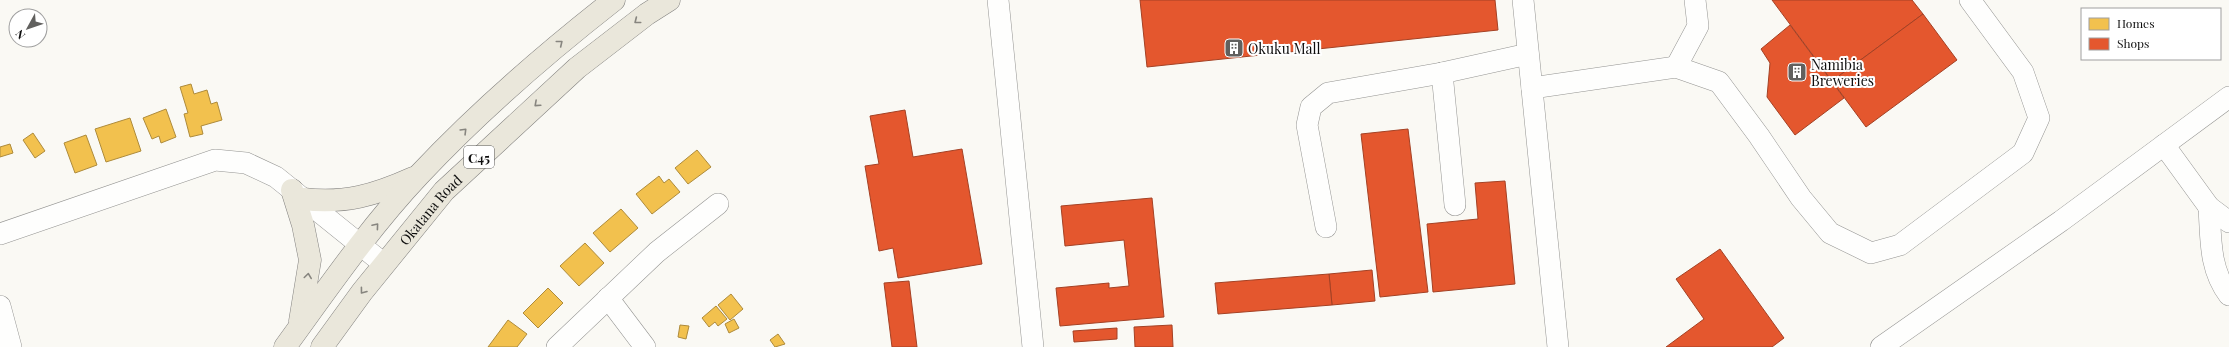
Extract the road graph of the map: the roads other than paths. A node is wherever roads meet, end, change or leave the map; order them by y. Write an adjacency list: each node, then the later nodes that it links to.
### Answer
1 (614, 0): 13 (main road, Okatana Road / C45, one-way to 1)
2 (670, 0): 22 (main road, Okatana Road / C45, one-way to 22)
3 (998, 0): 32 (street)
4 (1523, 0): 7 (street)
5 (1695, 0): 8 (street)
6 (1970, 0): 8 (street)
7 (1528, 54): 9 (street); 10 (street)
8 (1676, 67): 10 (street)
9 (1442, 73): 16 (street); 19 (street)
10 (1532, 88): 33 (street)
11 (2229, 97): 12 (street)
12 (2164, 145): 17 (street); 34 (street)
13 (418, 176): 14 (main road); 21 (main road, Okatana Road / C45, one-way to 13)
14 (297, 194): 20 (street); 21 (street); 26 (main road, one-way to 14)
15 (718, 204): 24 (street)
16 (1454, 205)
17 (2209, 207): 18 (street); 23 (street)
18 (2229, 222)
19 (1326, 227)
20 (0, 234)
21 (360, 245): 22 (street); 26 (main road, Okatana Road / C45)
22 (384, 264): 29 (main road, Okatana Road / C45, one-way to 29)
23 (2229, 294)
24 (608, 298): 30 (street); 31 (street)
25 (0, 306): 27 (street)
26 (299, 328): 28 (main road, Okatana Road / C45)
27 (11, 347)
28 (285, 347)
29 (322, 347)
30 (557, 347)
31 (644, 347)
32 (1033, 347)
33 (1558, 347)
34 (1880, 347)

